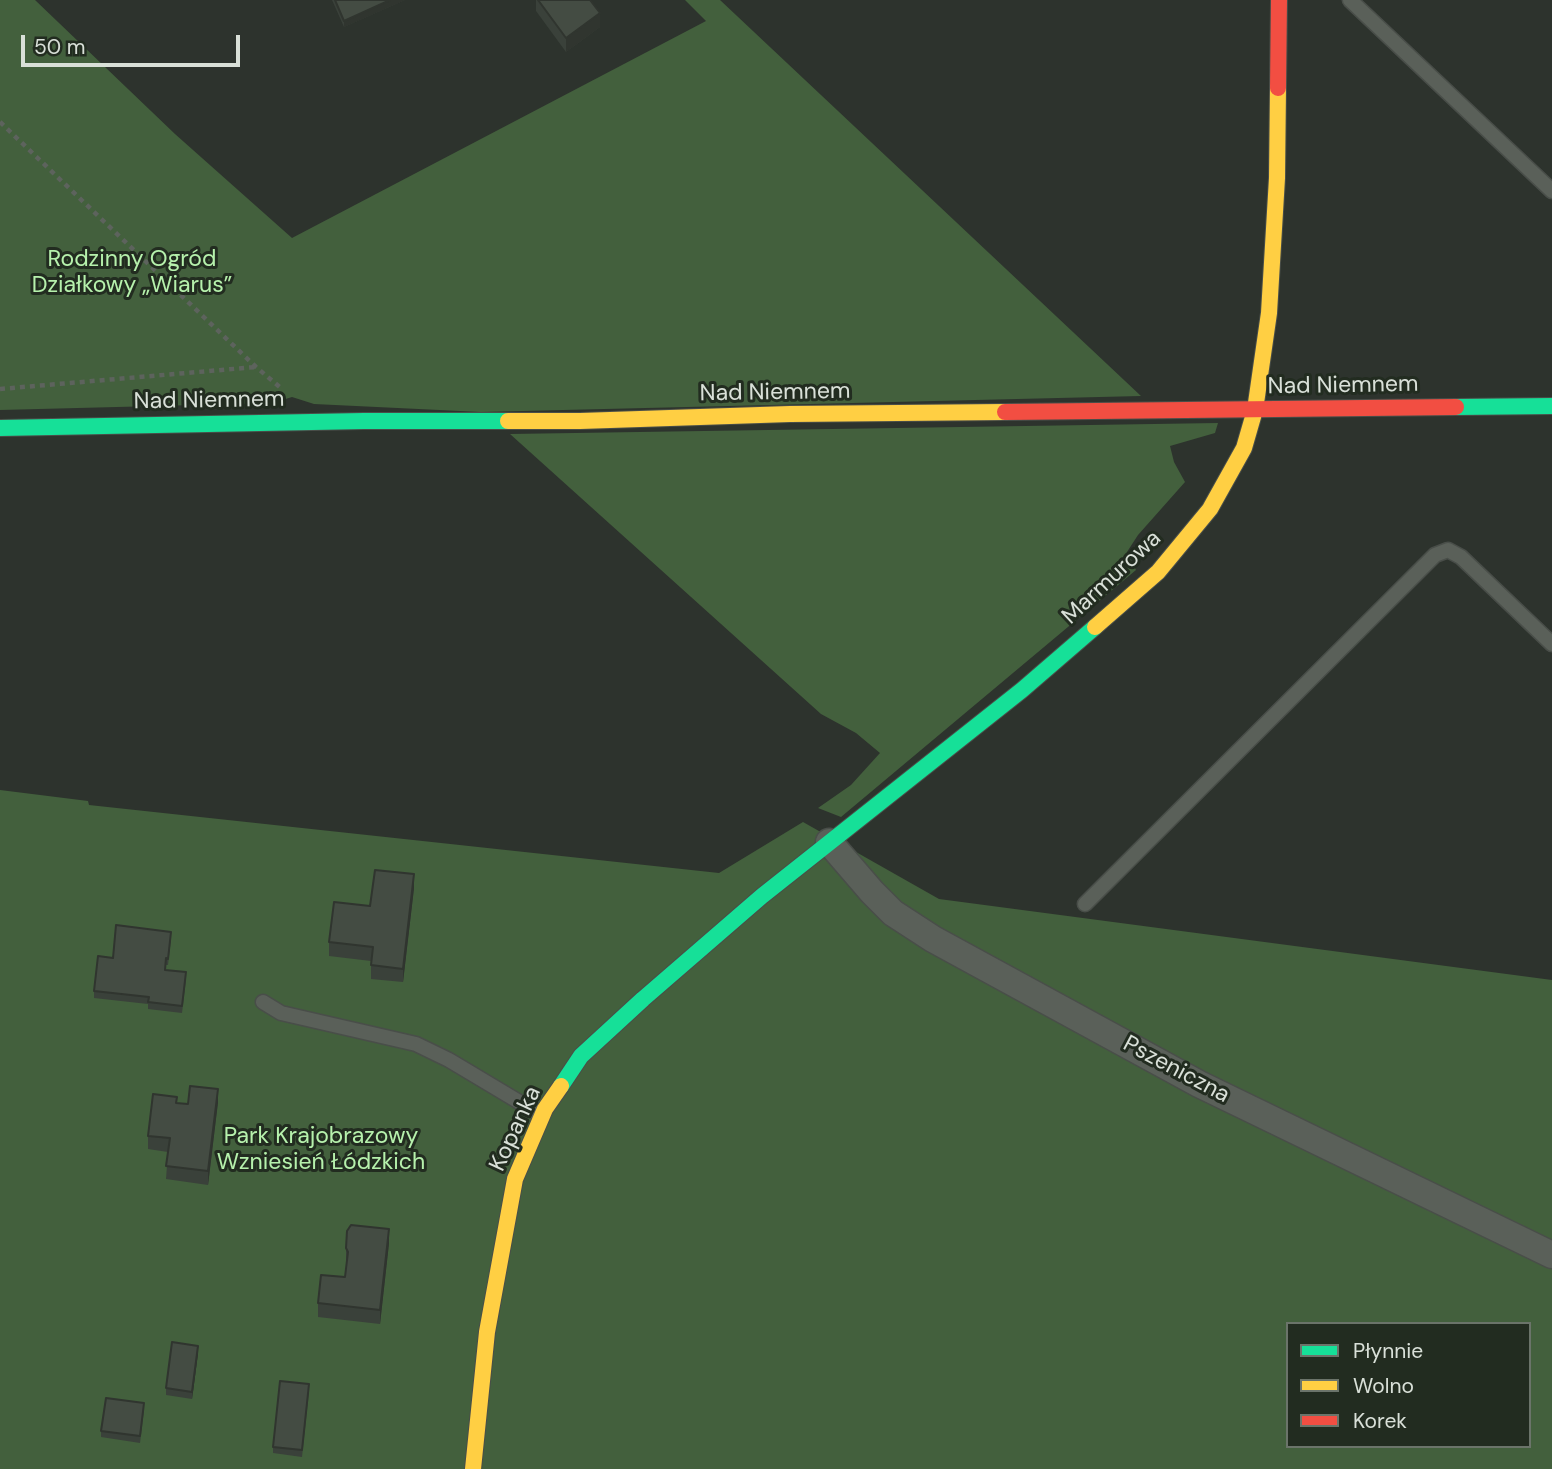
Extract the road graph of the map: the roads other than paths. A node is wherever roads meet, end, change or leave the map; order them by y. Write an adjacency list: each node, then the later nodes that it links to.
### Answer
1 (1279, 0): 5 (street, Marmurowa)
2 (1350, 0): 3 (lane)
3 (1552, 191)
4 (1552, 406): 5 (street, Nad Niemnem)
5 (1255, 410): 6 (street, Nad Niemnem); 8 (street, Marmurowa)
6 (0, 428)
7 (1552, 644): 9 (lane)
8 (830, 842): 11 (street, Kopanka); 12 (street, Pszeniczna)
9 (1085, 904)
10 (263, 1002): 11 (lane)
11 (542, 1115): 13 (street, Kopanka)
12 (1552, 1255)
13 (473, 1469)

